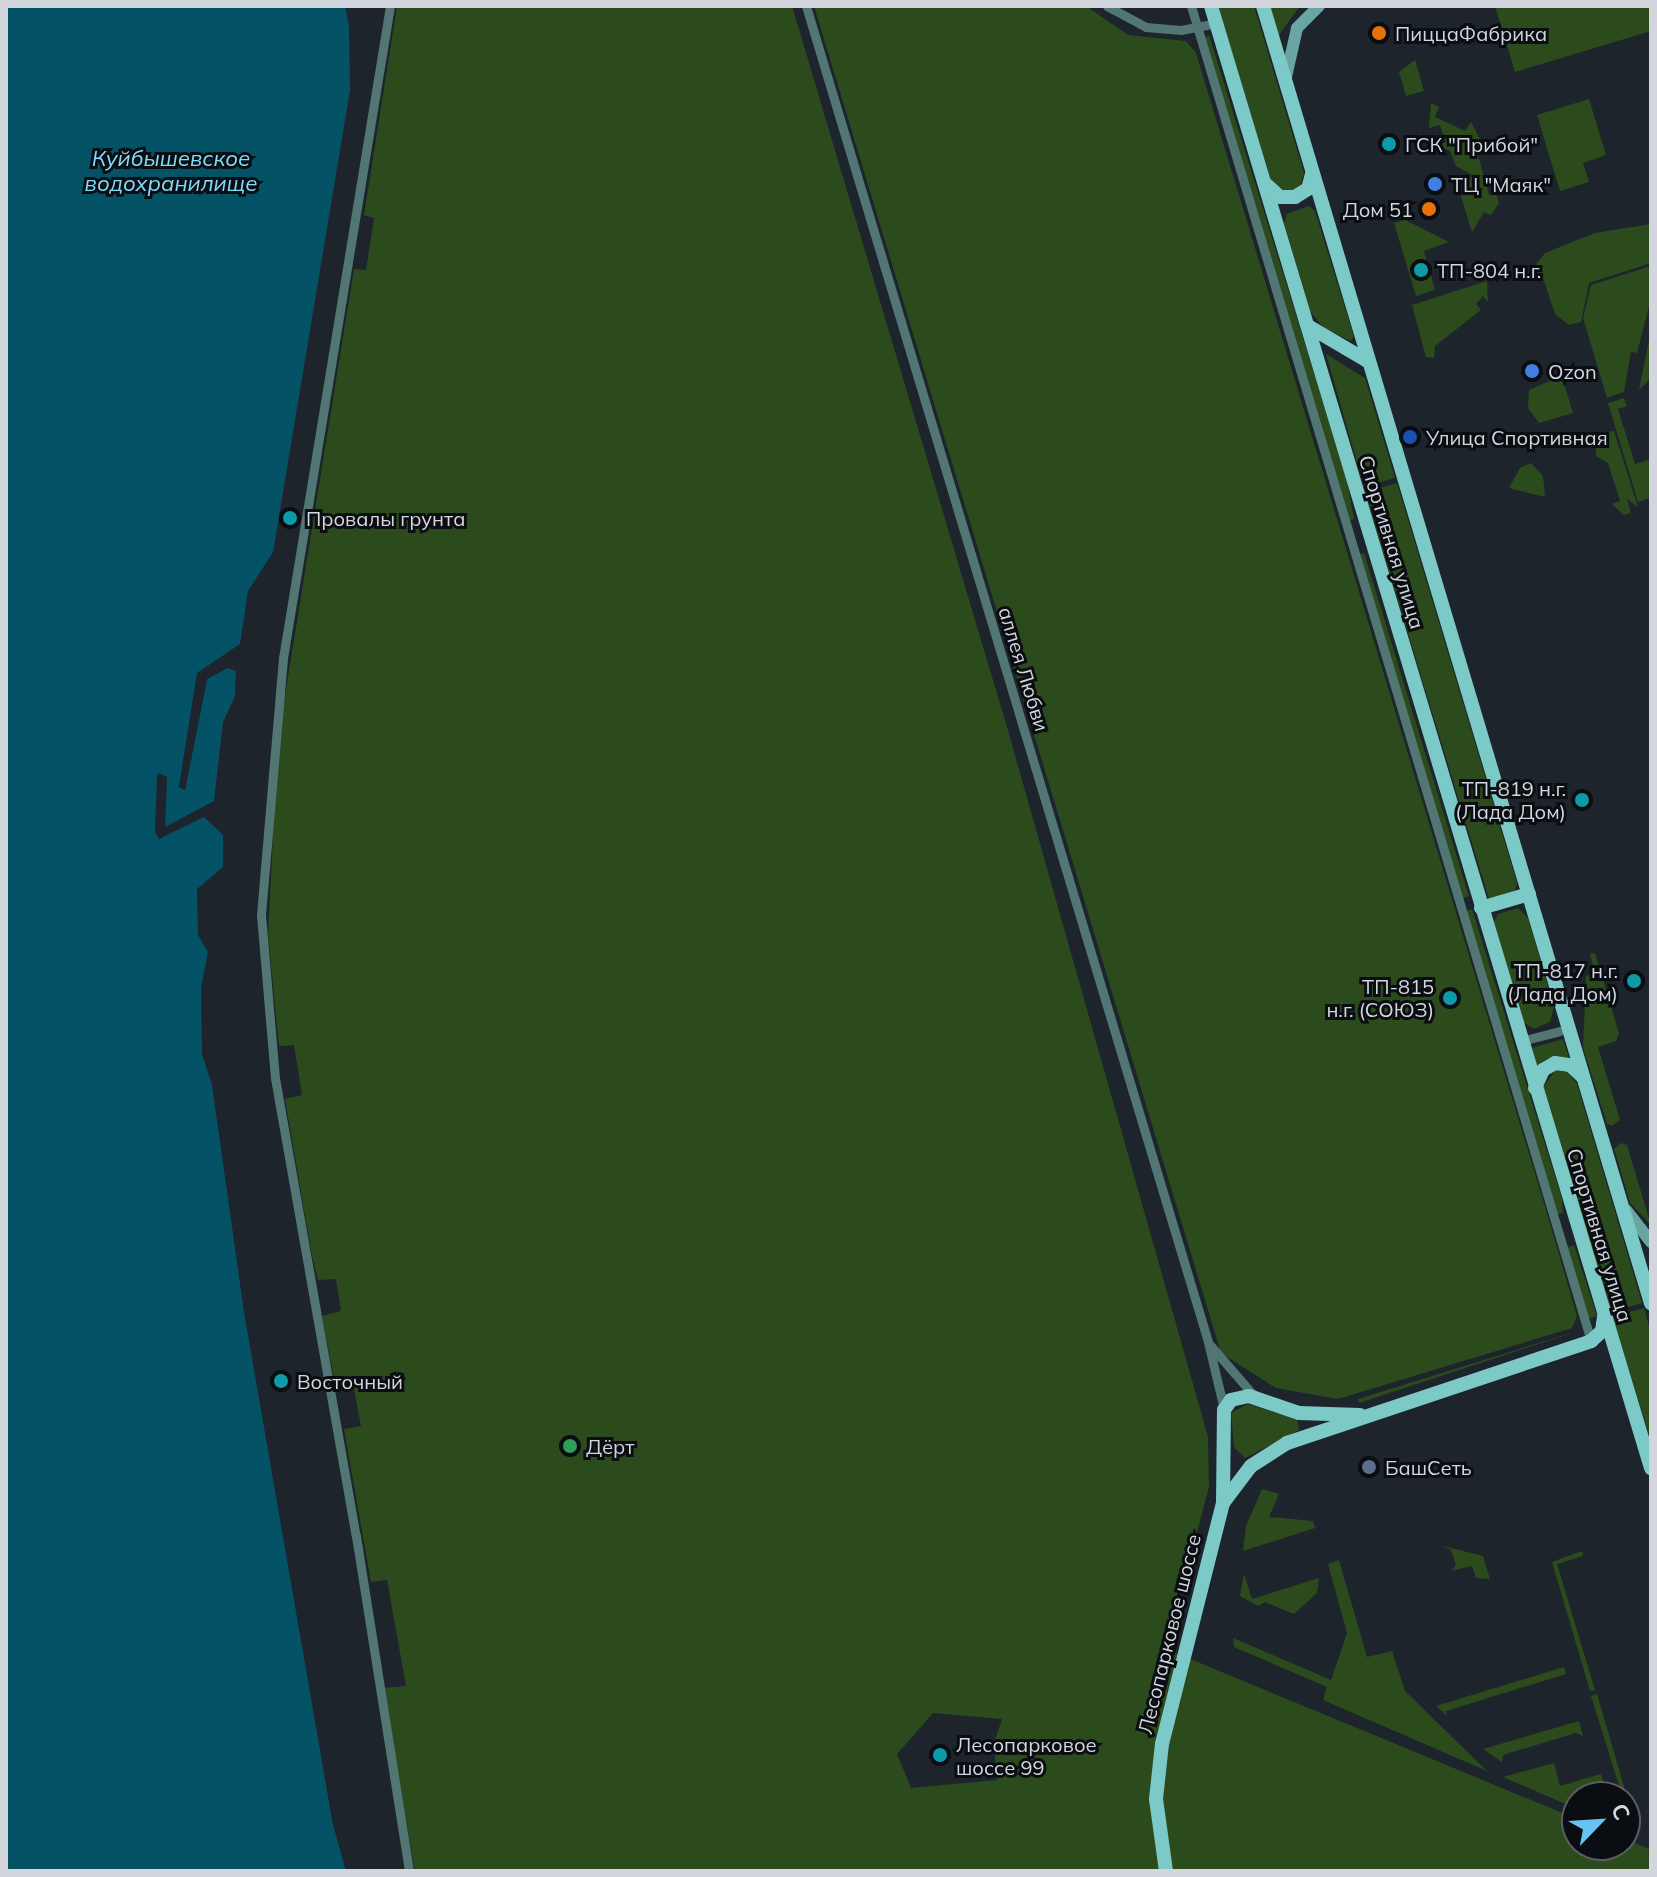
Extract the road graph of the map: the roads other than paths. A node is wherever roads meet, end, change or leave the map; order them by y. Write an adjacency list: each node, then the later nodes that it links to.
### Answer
1 (390, 6): 38 (street)
2 (806, 6): 26 (street, аллея Любви)
3 (1107, 6): 9 (street)
4 (1191, 6): 9 (street)
5 (1211, 6): 8 (main road, Спортивная улица)
6 (1263, 6): 10 (main road, Спортивная улица)
7 (1319, 6): 10 (main road)
8 (1217, 23): 9 (street); 12 (main road, Спортивная улица)
9 (1197, 29): 25 (street)
10 (1286, 85): 11 (main road, Спортивная улица)
11 (1312, 171): 12 (main road); 14 (main road, Спортивная улица)
12 (1265, 183): 13 (main road, Спортивная улица)
13 (1308, 326): 14 (main road); 16 (main road, Спортивная улица)
14 (1369, 362): 15 (main road, Спортивная улица)
15 (1529, 894): 16 (main road); 19 (main road, Спортивная улица)
16 (1481, 908): 18 (main road, Спортивная улица)
17 (1560, 1031): 18 (street)
18 (1521, 1041): 20 (main road, Спортивная улица)
19 (1586, 1084): 20 (main road); 21 (main road, Спортивная улица)
20 (1535, 1089): 24 (main road, Спортивная улица)
21 (1618, 1193): 22 (main road); 23 (main road, Спортивная улица)
22 (1651, 1242)
23 (1651, 1303)
24 (1604, 1317): 25 (main road); 27 (main road, Спортивная улица)
25 (1591, 1341): 27 (main road); 31 (main road, Лесопарковое шоссе)
26 (1208, 1342): 28 (street, аллея Любви); 29 (street, аллея Любви)
27 (1616, 1356): 33 (main road, Спортивная улица)
28 (1256, 1398): 29 (main road); 30 (main road)
29 (1224, 1410): 34 (main road, Лесопарковое шоссе)
30 (1299, 1413): 31 (main road); 32 (main road)
31 (1360, 1415): 32 (main road, Лесопарковое шоссе)
32 (1301, 1438): 35 (main road, Лесопарковое шоссе)
33 (1646, 1441): 36 (main road, Спортивная улица)
34 (1227, 1453): 35 (main road); 37 (main road, Лесопарковое шоссе)
35 (1251, 1466): 37 (main road, Лесопарковое шоссе)
36 (1651, 1468)
37 (1223, 1503): 39 (main road, Лесопарковое шоссе)
38 (409, 1871)
39 (1166, 1871)

